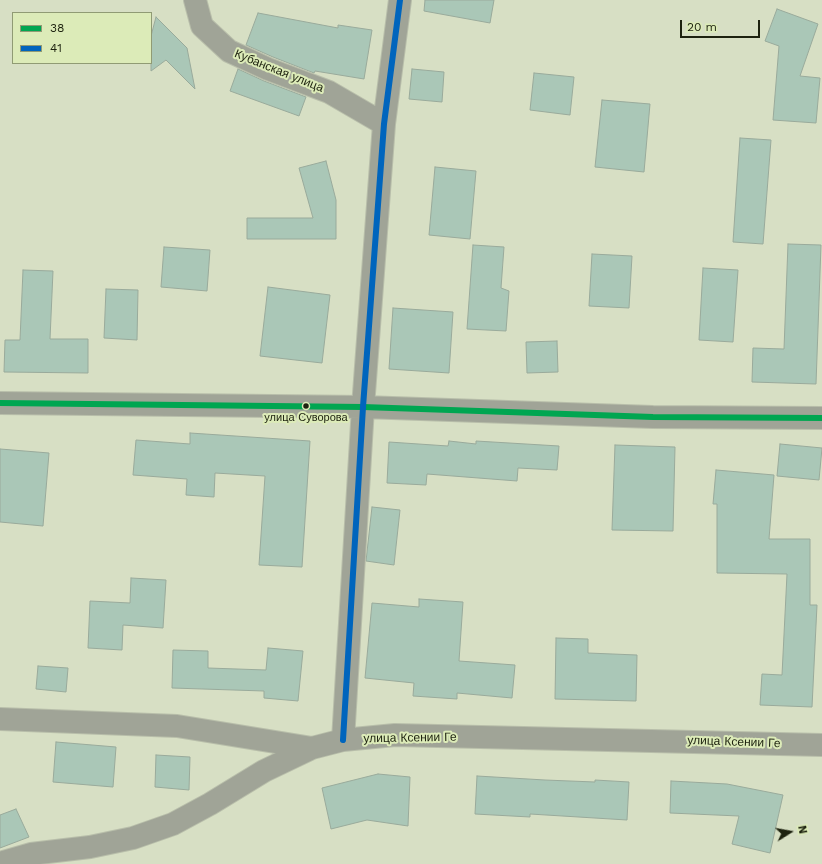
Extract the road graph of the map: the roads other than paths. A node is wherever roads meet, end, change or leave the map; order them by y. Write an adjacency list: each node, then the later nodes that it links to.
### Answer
1 (195, 0): 3 (street, Кубанская улица)
2 (400, 0): 3 (street)
3 (384, 124): 5 (street)
4 (0, 403): 5 (street)
5 (363, 407): 6 (street); 8 (street)
6 (822, 418)
7 (0, 719): 10 (street)
8 (343, 740): 9 (street, улица Ксении Ге); 10 (street, улица Ксении Ге)
9 (822, 745)
10 (312, 748): 11 (street, улица Ксении Ге)
11 (0, 863)

